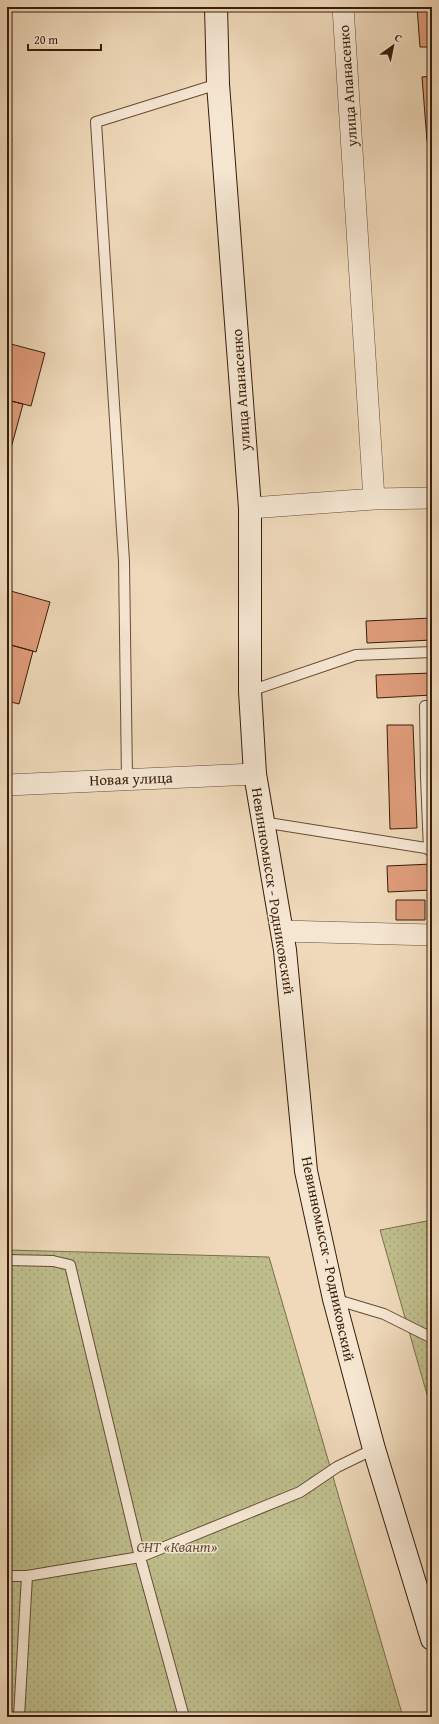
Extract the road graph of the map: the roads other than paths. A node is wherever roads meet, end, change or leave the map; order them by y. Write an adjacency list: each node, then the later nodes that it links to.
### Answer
1 (216, 7): 3 (street, улица Апанасенко)
2 (343, 7): 5 (street, улица Апанасенко)
3 (218, 84): 6 (street, улица Апанасенко); 12 (lane)
4 (432, 498): 5 (street)
5 (374, 499): 6 (street)
6 (250, 508): 8 (street, улица Апанасенко)
7 (432, 652): 8 (lane)
8 (250, 691): 10 (street, улица Апанасенко)
9 (432, 706): 11 (lane)
10 (255, 774): 12 (street, Новая улица); 14 (street, Невинномысск - Родниковский)
11 (429, 776): 15 (lane)
12 (127, 779): 13 (street, Новая улица)
13 (7, 785)
14 (262, 822): 15 (lane); 17 (street, Невинномысск - Родниковский)
15 (431, 849)
16 (432, 935): 17 (street)
17 (284, 941): 19 (street, Невинномысск - Родниковский)
18 (7, 1260): 22 (lane)
19 (334, 1299): 20 (lane); 21 (street, Невинномысск - Родниковский)
20 (432, 1338)
21 (374, 1449): 22 (lane); 25 (street, Невинномысск - Родниковский)
22 (140, 1557): 24 (lane); 27 (lane)
23 (7, 1576): 24 (lane)
24 (27, 1576): 26 (lane)
25 (432, 1639)
26 (19, 1717)
27 (184, 1717)

